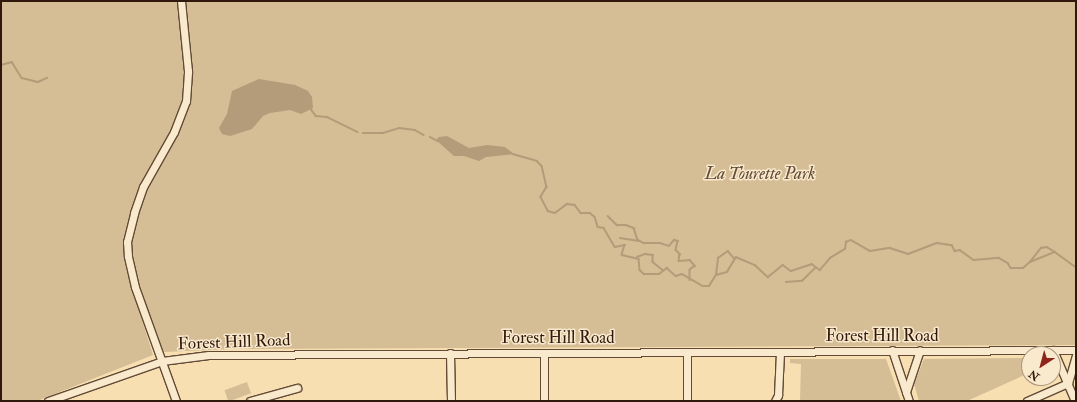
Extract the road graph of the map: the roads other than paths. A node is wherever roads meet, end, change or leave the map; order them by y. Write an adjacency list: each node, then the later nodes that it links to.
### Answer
1 (181, 1): 12 (street)
2 (892, 350): 3 (street, Forest Hill Road); 7 (street, Forest Hill Road); 16 (street)
3 (920, 350): 4 (street, Forest Hill Road); 16 (street)
4 (1021, 350)
5 (1061, 350): 6 (street, Forest Hill Road)
6 (1076, 350)
7 (780, 352): 10 (street, Forest Hill Road); 24 (street)
8 (450, 353): 9 (street, Forest Hill Road); 12 (street, Forest Hill Road); 21 (street)
9 (544, 353): 10 (street, Forest Hill Road); 22 (street)
10 (687, 353): 23 (street)
11 (1076, 355): 14 (street)
12 (162, 361): 18 (street, Forest Hill Road); 19 (street)
13 (1061, 366): 14 (street)
14 (1068, 383): 17 (street); 27 (street)
15 (297, 388): 20 (street)
16 (906, 392): 25 (street)
17 (1039, 399): 26 (street)
18 (48, 401)
19 (176, 401)
20 (250, 401)
21 (450, 401)
22 (544, 401)
23 (687, 401)
24 (775, 401)
25 (909, 401)
26 (1027, 401)
27 (1075, 401)

